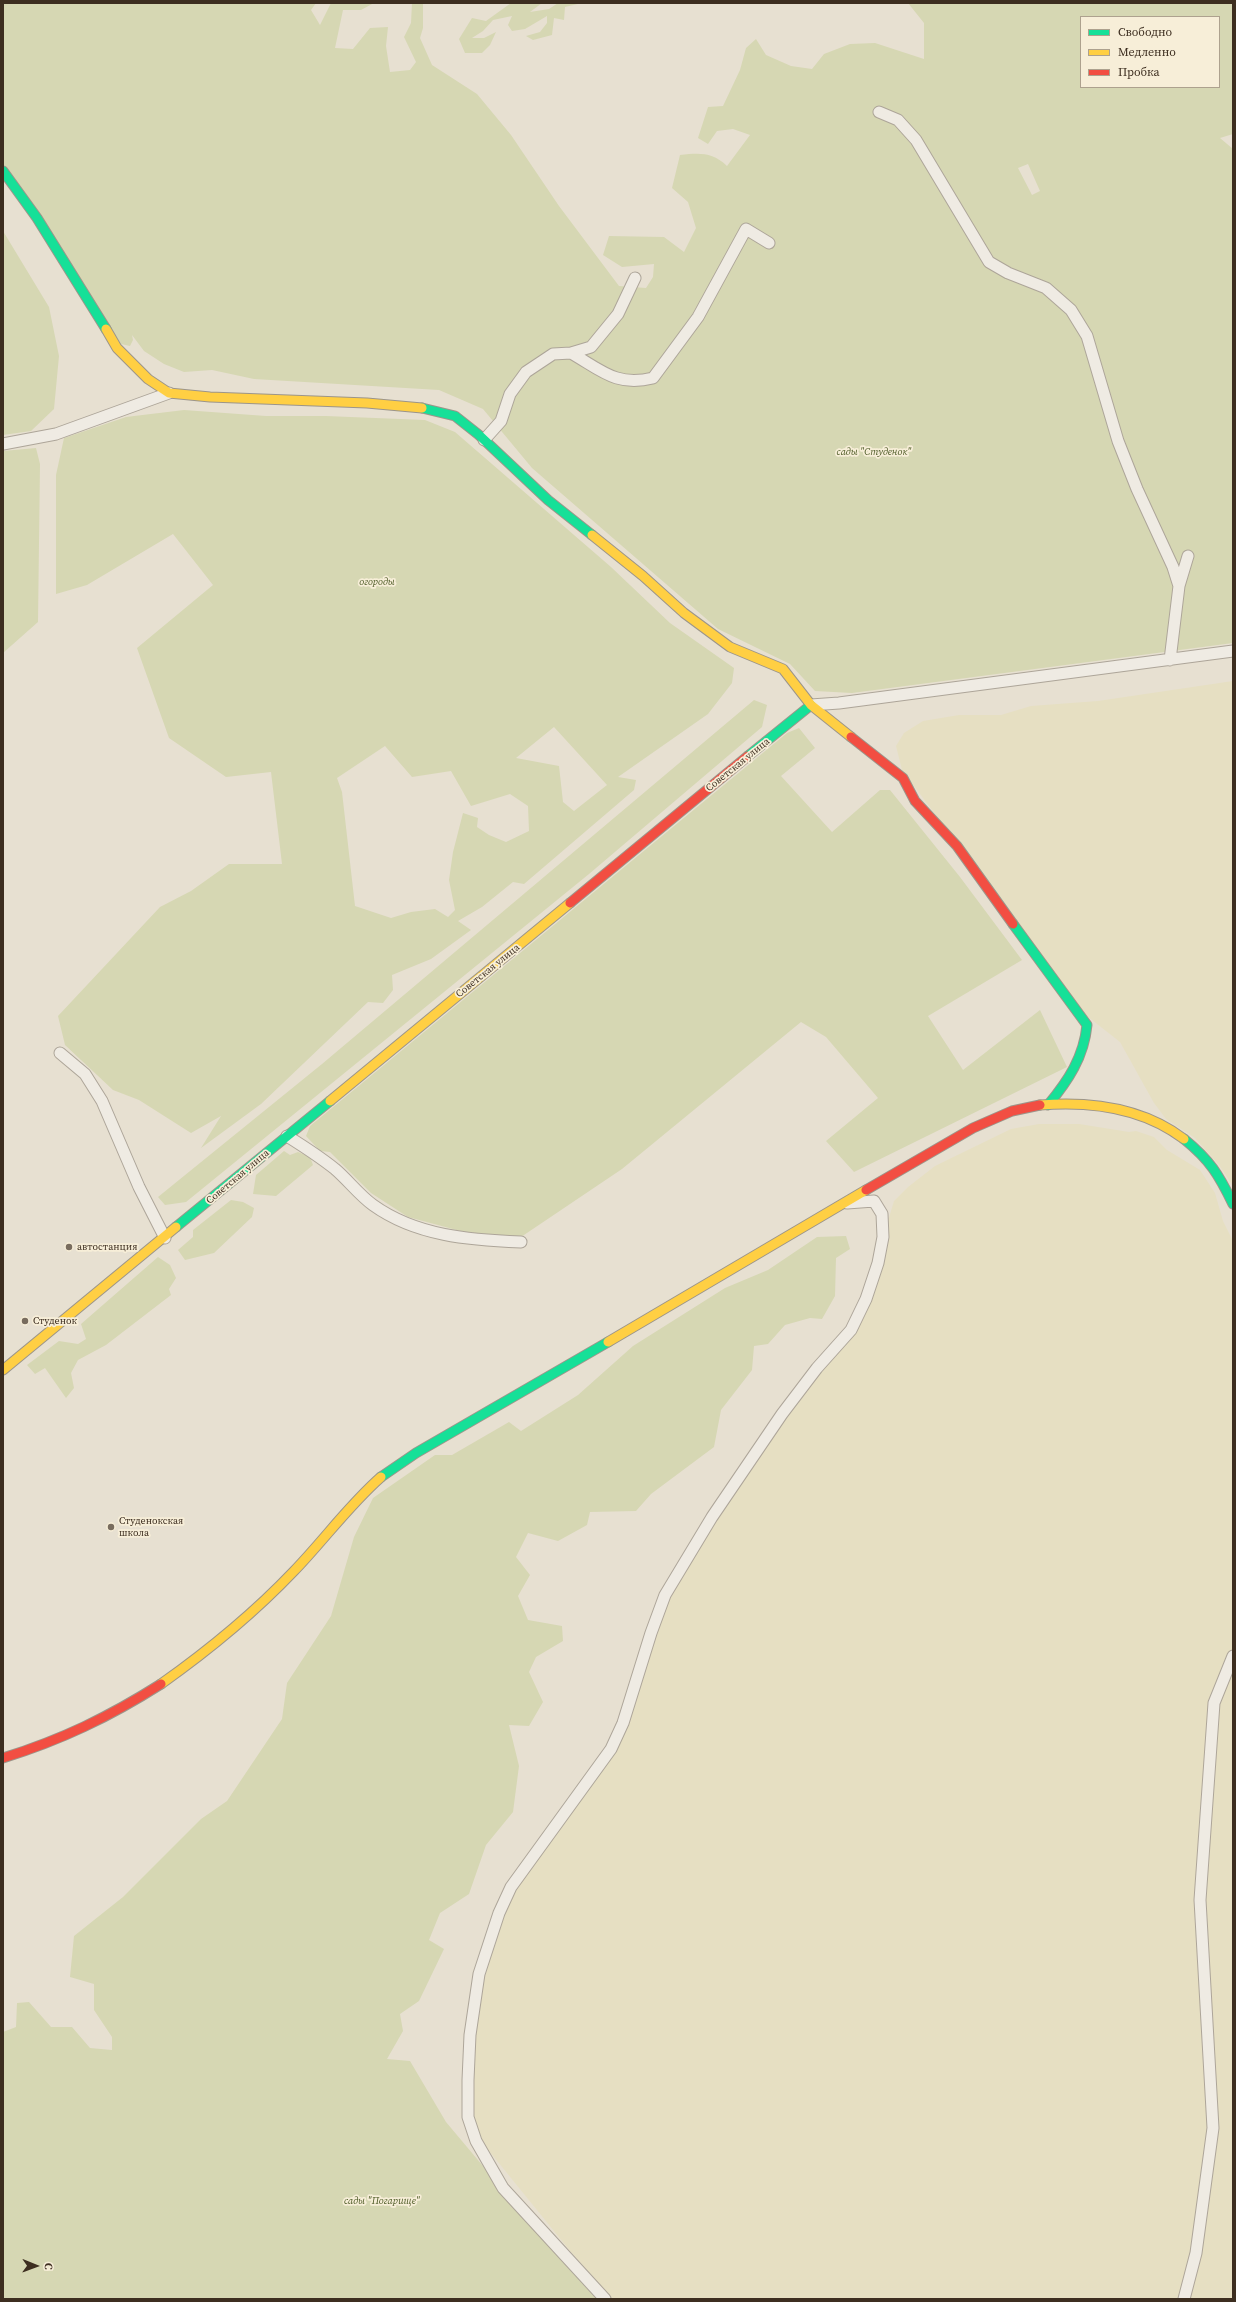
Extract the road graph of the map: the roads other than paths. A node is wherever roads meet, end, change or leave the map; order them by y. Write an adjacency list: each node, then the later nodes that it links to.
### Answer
1 (879, 112): 10 (street)
2 (3, 171): 6 (street)
3 (769, 243): 5 (street)
4 (635, 278): 5 (street)
5 (571, 353): 7 (street)
6 (168, 393): 7 (street); 8 (street)
7 (484, 440): 13 (street)
8 (3, 444)
9 (1188, 556): 10 (street)
10 (1179, 586): 12 (street)
11 (1233, 651): 12 (street)
12 (1170, 660): 13 (street)
13 (811, 704): 15 (street); 16 (street, Советская улица)
14 (60, 1053): 19 (street)
15 (1048, 1105): 17 (street); 18 (street)
16 (287, 1136): 19 (street, Советская улица); 20 (street)
17 (845, 1203): 23 (street); 24 (street)
18 (1233, 1204)
19 (165, 1238): 21 (street, Советская улица)
20 (521, 1242)
21 (3, 1370)
22 (1233, 1656): 25 (street)
23 (3, 1758)
24 (605, 2299)
25 (1184, 2299)

